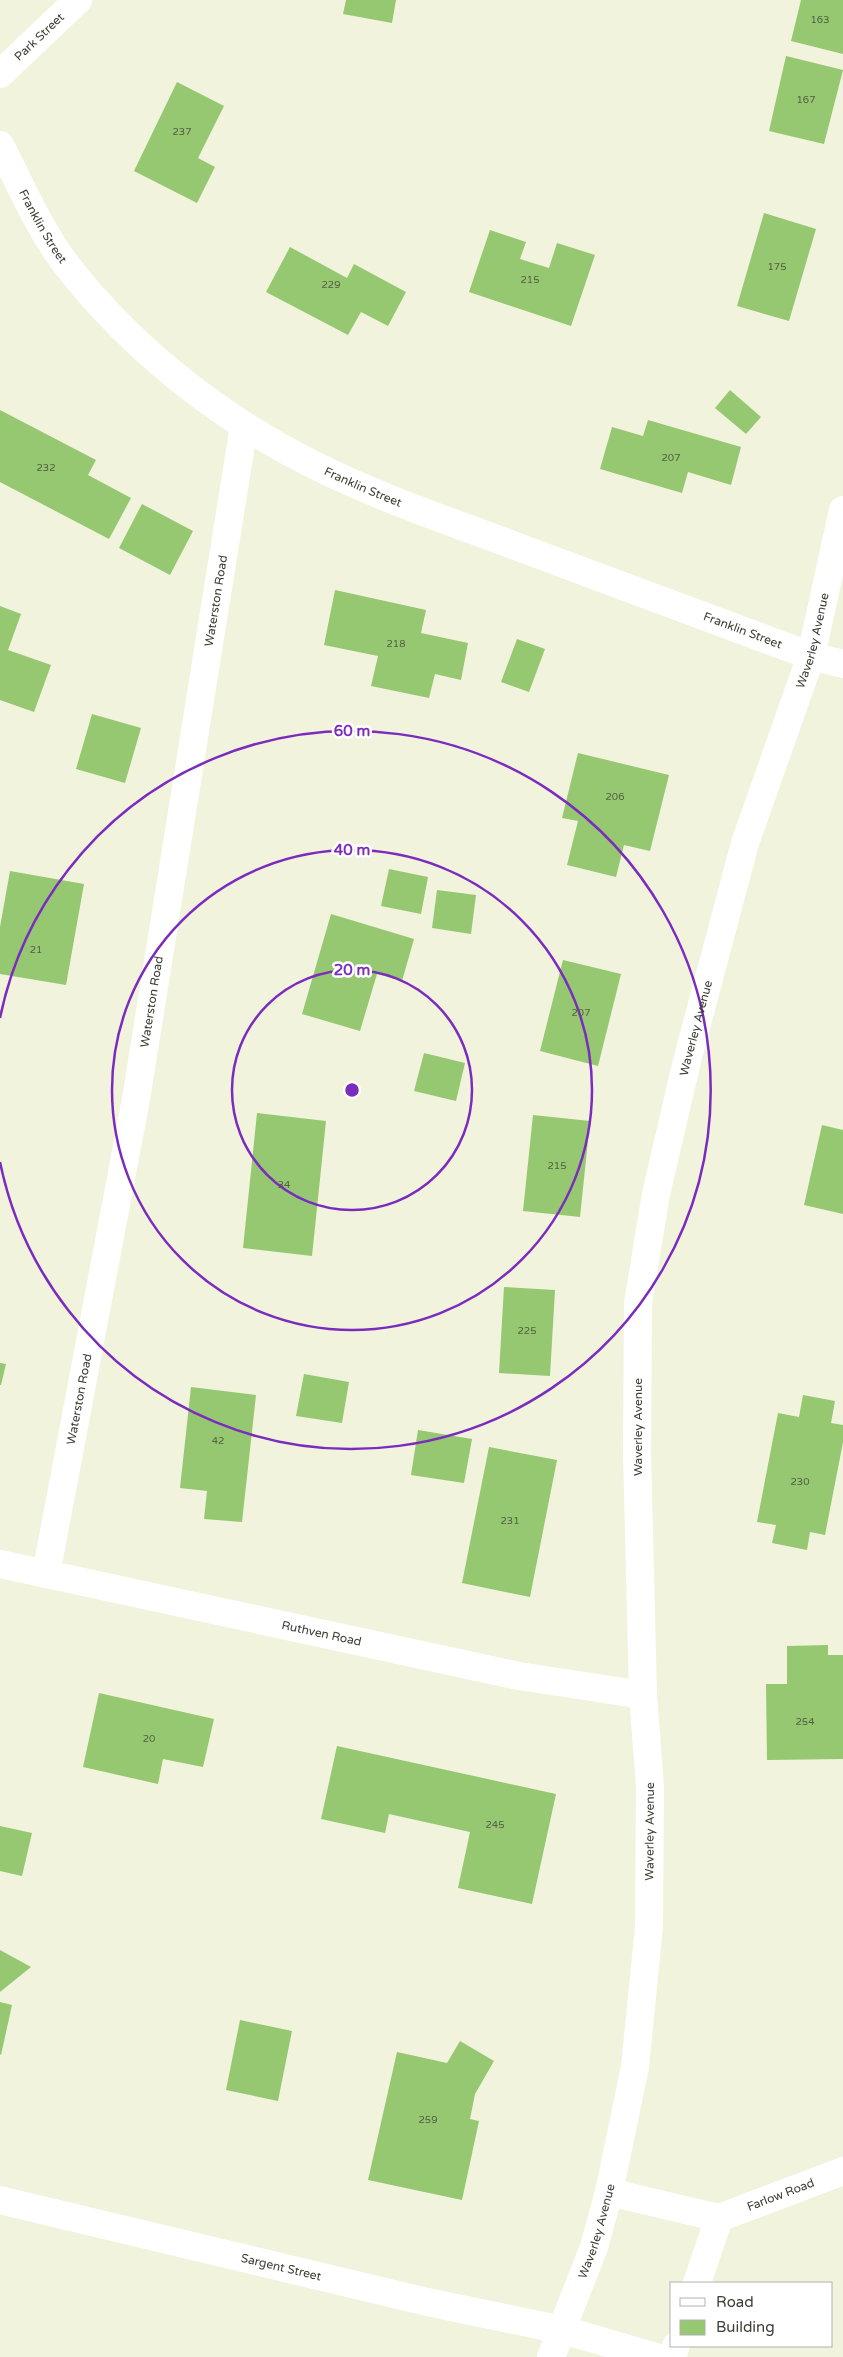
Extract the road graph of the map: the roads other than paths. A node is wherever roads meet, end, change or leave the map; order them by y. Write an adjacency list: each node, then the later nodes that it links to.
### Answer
1 (78, 0): 2 (street, Park Street)
2 (0, 74)
3 (0, 145): 4 (street, Franklin Street)
4 (244, 426): 6 (street, Franklin Street); 9 (street, Waterston Road)
5 (843, 510): 6 (street, Waverley Avenue)
6 (811, 656): 7 (street, Franklin Street); 10 (street, Waverley Avenue)
7 (843, 664)
8 (0, 1564): 9 (street, Ruthven Road)
9 (46, 1574): 10 (street, Ruthven Road)
10 (643, 1695): 12 (street, Waverley Avenue)
11 (843, 2171): 14 (street, Farlow Road)
12 (609, 2192): 14 (street); 16 (street, Waverley Avenue)
13 (0, 2200): 16 (street, Sargent Street)
14 (719, 2218): 15 (street)
15 (697, 2282)
16 (563, 2330): 17 (street, Waverley Avenue); 18 (street, Sargent Street)
17 (552, 2357)
18 (656, 2357)

